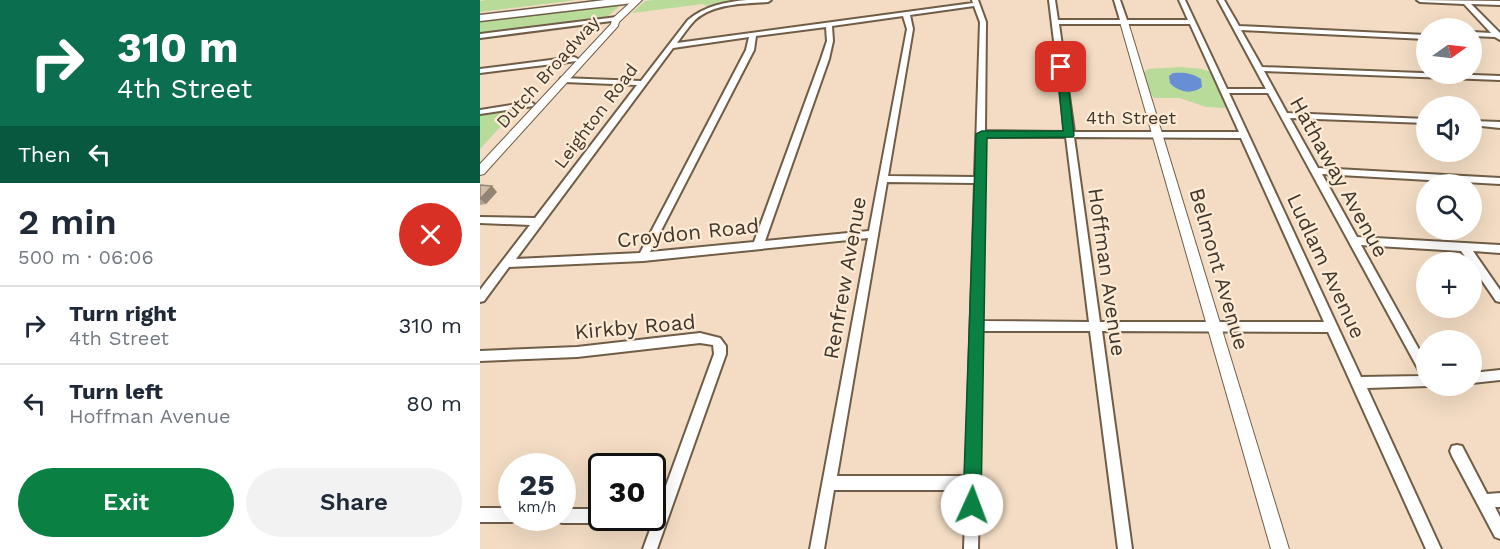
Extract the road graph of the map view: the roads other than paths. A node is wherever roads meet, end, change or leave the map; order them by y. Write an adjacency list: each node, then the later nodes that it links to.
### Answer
1 (596, 0): 13 (highway)
2 (633, 0): 15 (highway)
3 (638, 0): 16 (street, Dutch Broadway)
4 (768, 0): 27 (street, Leighton Road)
5 (1052, 0): 17 (street, Hoffman Avenue)
6 (1117, 0): 18 (street, Belmont Avenue)
7 (1182, 0): 19 (street, Ludlam Avenue)
8 (1221, 0): 21 (street, Hathaway Avenue)
9 (1420, 0): 10 (street)
10 (1464, 1): 12 (street); 26 (street)
11 (976, 2): 14 (street); 43 (street)
12 (1500, 3)
13 (480, 14)
14 (906, 14): 20 (street); 50 (street, Renfrew Avenue)
15 (480, 18)
16 (618, 18): 24 (street); 28 (street, Dutch Broadway)
17 (1055, 22): 18 (street); 44 (street, Hoffman Avenue)
18 (1124, 22): 19 (street); 45 (street, Belmont Avenue)
19 (1192, 22): 34 (street, Ludlam Avenue)
20 (829, 24): 22 (street); 57 (street)
21 (1236, 28): 23 (street); 29 (street, Hathaway Avenue)
22 (753, 34): 27 (street); 60 (street)
23 (1416, 35)
24 (480, 36)
25 (1482, 36): 26 (street)
26 (1499, 37)
27 (670, 46): 33 (street, Leighton Road)
28 (578, 58): 30 (street); 32 (street, Dutch Broadway)
29 (1259, 69): 31 (street); 35 (street, Hathaway Avenue)
30 (480, 71)
31 (1500, 78)
32 (558, 80): 33 (street); 36 (street, Dutch Broadway); 37 (street, Dutch Broadway)
33 (642, 82): 54 (street, Leighton Road)
34 (1224, 91): 35 (street); 46 (street, Ludlam Avenue)
35 (1271, 91): 39 (street, Hathaway Avenue)
36 (543, 103): 37 (street); 48 (street, Dutch Broadway)
37 (530, 104): 38 (street); 47 (street, Dutch Broadway)
38 (480, 112)
39 (1284, 115): 40 (street); 49 (street, Hathaway Avenue)
40 (1416, 121)
41 (1482, 124): 42 (street)
42 (1500, 125)
43 (982, 134): 44 (street, 4th Street); 51 (street)
44 (1069, 135): 45 (street, 4th Street); 65 (street, Hoffman Avenue)
45 (1157, 135): 46 (street, 4th Street); 66 (street, Belmont Avenue)
46 (1245, 135): 67 (street, Ludlam Avenue)
47 (480, 158)
48 (480, 171)
49 (1316, 171): 52 (street); 56 (street, Hathaway Avenue)
50 (882, 179): 51 (street); 55 (street, Renfrew Avenue)
51 (980, 180): 64 (street)
52 (1500, 181)
53 (480, 220): 54 (street)
54 (536, 222): 61 (street, Leighton Road)
55 (872, 234): 57 (street, Croydon Road); 75 (street, Renfrew Avenue)
56 (1354, 241): 58 (street); 68 (street, Hathaway Avenue)
57 (759, 243): 60 (street, Croydon Road)
58 (1464, 247): 59 (street); 63 (street)
59 (1500, 249)
60 (643, 257): 61 (street, Croydon Road)
61 (507, 263): 62 (street, Leighton Road)
62 (480, 297)
63 (1500, 298)
64 (976, 326): 65 (street); 76 (street)
65 (1095, 326): 66 (street); 87 (street, Hoffman Avenue)
66 (1214, 326): 67 (street); 88 (street, Belmont Avenue)
67 (1332, 327): 73 (street, Ludlam Avenue)
68 (1416, 354)
69 (480, 357): 77 (street, Kirkby Road)
70 (1500, 375): 71 (street)
71 (1482, 377)
72 (1416, 381): 73 (street)
73 (1358, 383): 89 (street, Ludlam Avenue)
74 (1457, 451): 79 (street)
75 (829, 483): 76 (street); 85 (street, Renfrew Avenue)
76 (973, 483): 86 (street)
77 (666, 493)
78 (1500, 500): 79 (street)
79 (1484, 501): 83 (street)
80 (480, 515): 81 (street)
81 (498, 515)
82 (654, 531): 84 (street, Kirkby Road)
83 (1500, 531)
84 (650, 549)
85 (817, 549)
86 (971, 549)
87 (1125, 549)
88 (1280, 549)
89 (1434, 549)

